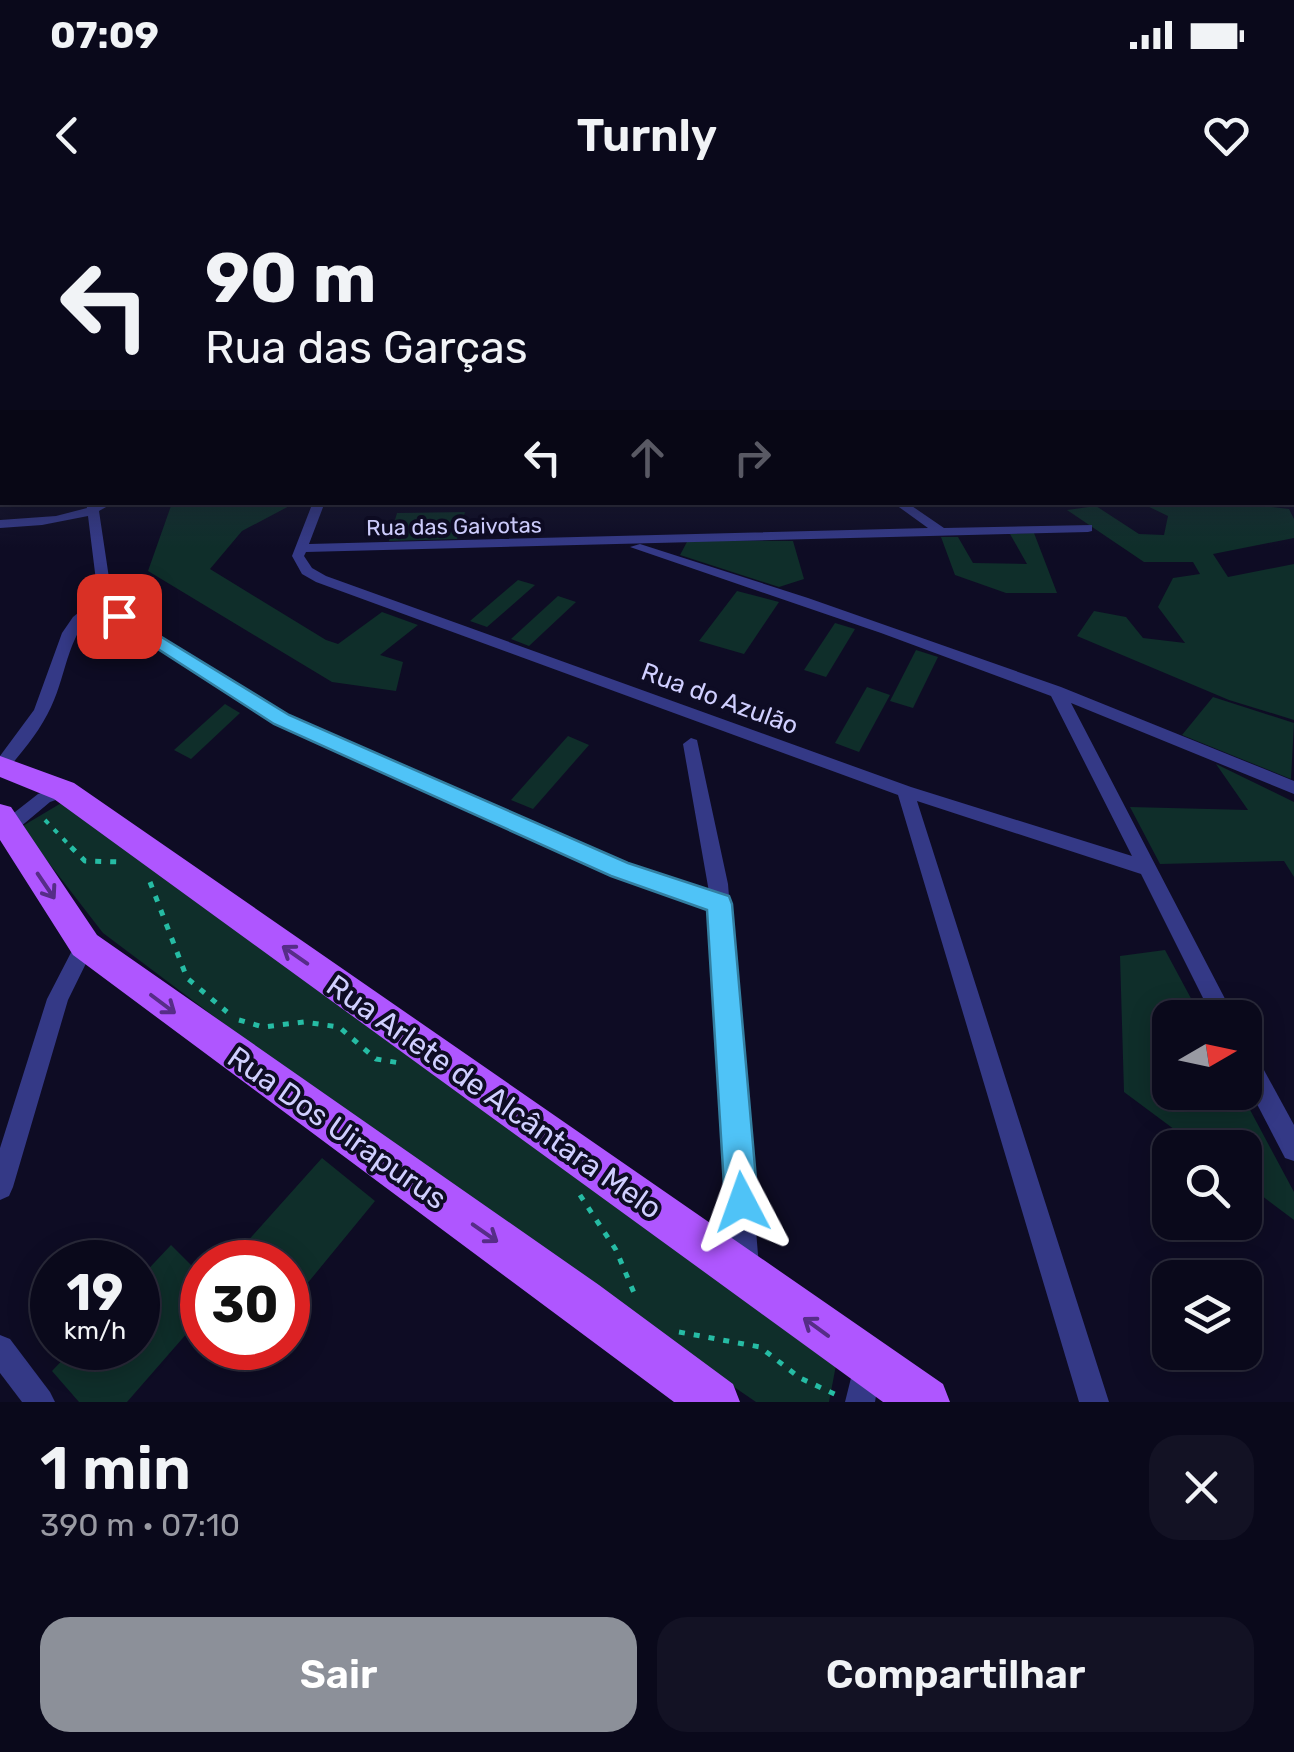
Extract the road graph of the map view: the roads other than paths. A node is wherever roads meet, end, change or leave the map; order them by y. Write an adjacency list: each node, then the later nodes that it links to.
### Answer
1 (98, 505): 4 (street); 11 (street)
2 (318, 505): 9 (street)
3 (902, 505): 6 (street)
4 (0, 524)
5 (1088, 528): 6 (street, Rua das Gaivotas)
6 (939, 530): 7 (street, Rua das Gaivotas)
7 (676, 540): 8 (street, Rua das Gaivotas); 10 (street)
8 (622, 542): 9 (street, Rua das Gaivotas); 10 (street)
9 (300, 548): 16 (street, Rua do Azulão)
10 (667, 557): 12 (street)
11 (105, 599): 14 (street); 19 (street)
12 (1056, 690): 15 (street); 18 (street)
13 (691, 744): 19 (street)
14 (0, 766): 17 (main road, Rua Arlete de Alcântara Melo)
15 (1294, 788)
16 (905, 791): 18 (street, Rua do Azulão); 33 (street)
17 (26, 810): 20 (main road, Rua Dos Uirapurus, one-way to 20); 27 (main road, Rua Arlete de Alcântara Melo, one-way to 17)
18 (1145, 868): 21 (street)
19 (720, 904): 27 (street)
20 (86, 945): 26 (street); 31 (main road, Rua Dos Uirapurus, one-way to 31)
21 (1215, 1000)
22 (1262, 1090): 23 (street)
23 (1272, 1109): 24 (street); 25 (street)
24 (1294, 1126)
25 (1294, 1149)
26 (0, 1187)
27 (747, 1277): 29 (main road, Rua Arlete de Alcântara Melo, one-way to 27)
28 (0, 1348): 30 (street)
29 (864, 1383): 32 (main road, Rua Arlete de Alcântara Melo)
30 (40, 1402)
31 (715, 1402)
32 (926, 1402)
33 (1094, 1402)

